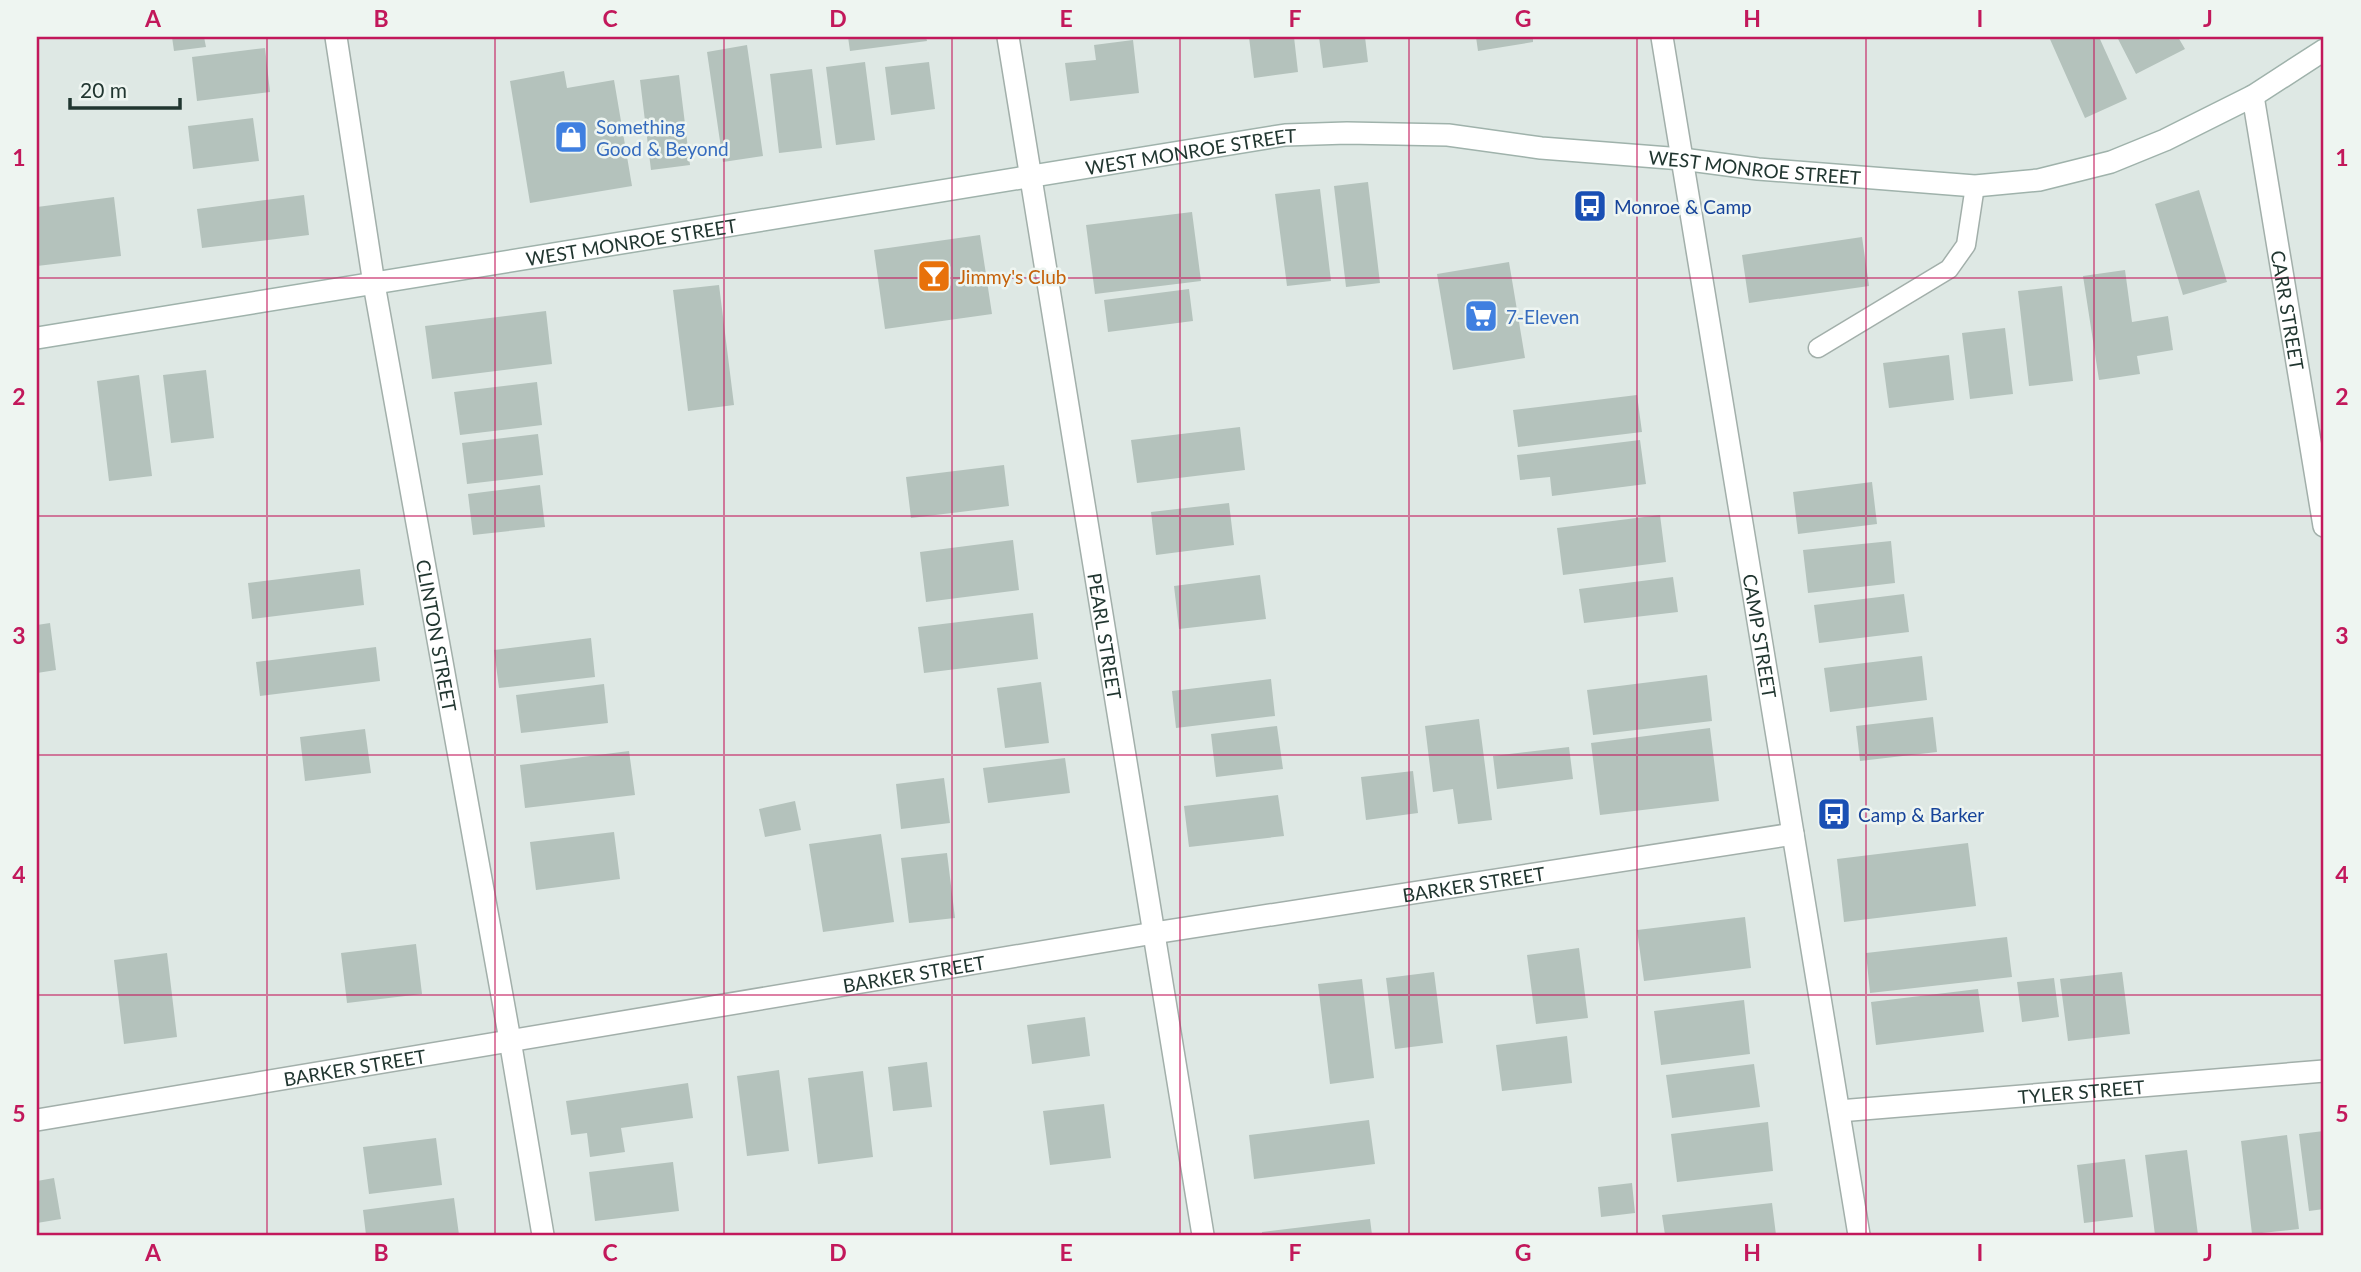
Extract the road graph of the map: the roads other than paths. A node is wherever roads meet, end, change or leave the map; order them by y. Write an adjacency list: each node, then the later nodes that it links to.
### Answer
1 (336, 37): 9 (street, CLINTON STREET)
2 (1008, 37): 7 (street, PEARL STREET)
3 (1662, 37): 6 (street, CAMP STREET)
4 (2324, 50): 5 (street, WEST MONROE STREET)
5 (2253, 96): 8 (street, WEST MONROE STREET); 12 (street, CARR STREET)
6 (1682, 159): 7 (street, WEST MONROE STREET); 8 (street, WEST MONROE STREET); 13 (street, CAMP STREET)
7 (1031, 177): 9 (street, WEST MONROE STREET); 14 (street, PEARL STREET)
8 (1975, 186): 11 (lane)
9 (374, 284): 10 (street, WEST MONROE STREET); 15 (street, CLINTON STREET)
10 (37, 338)
11 (1818, 348)
12 (2324, 526)
13 (1793, 834): 14 (street, BARKER STREET); 17 (street, CAMP STREET)
14 (1154, 933): 15 (street, BARKER STREET); 20 (street, PEARL STREET)
15 (510, 1040): 18 (street, BARKER STREET); 19 (street, CLINTON STREET)
16 (2324, 1071): 17 (street, TYLER STREET)
17 (1839, 1111): 21 (street, CAMP STREET)
18 (37, 1120)
19 (543, 1235)
20 (1203, 1235)
21 (1859, 1235)

